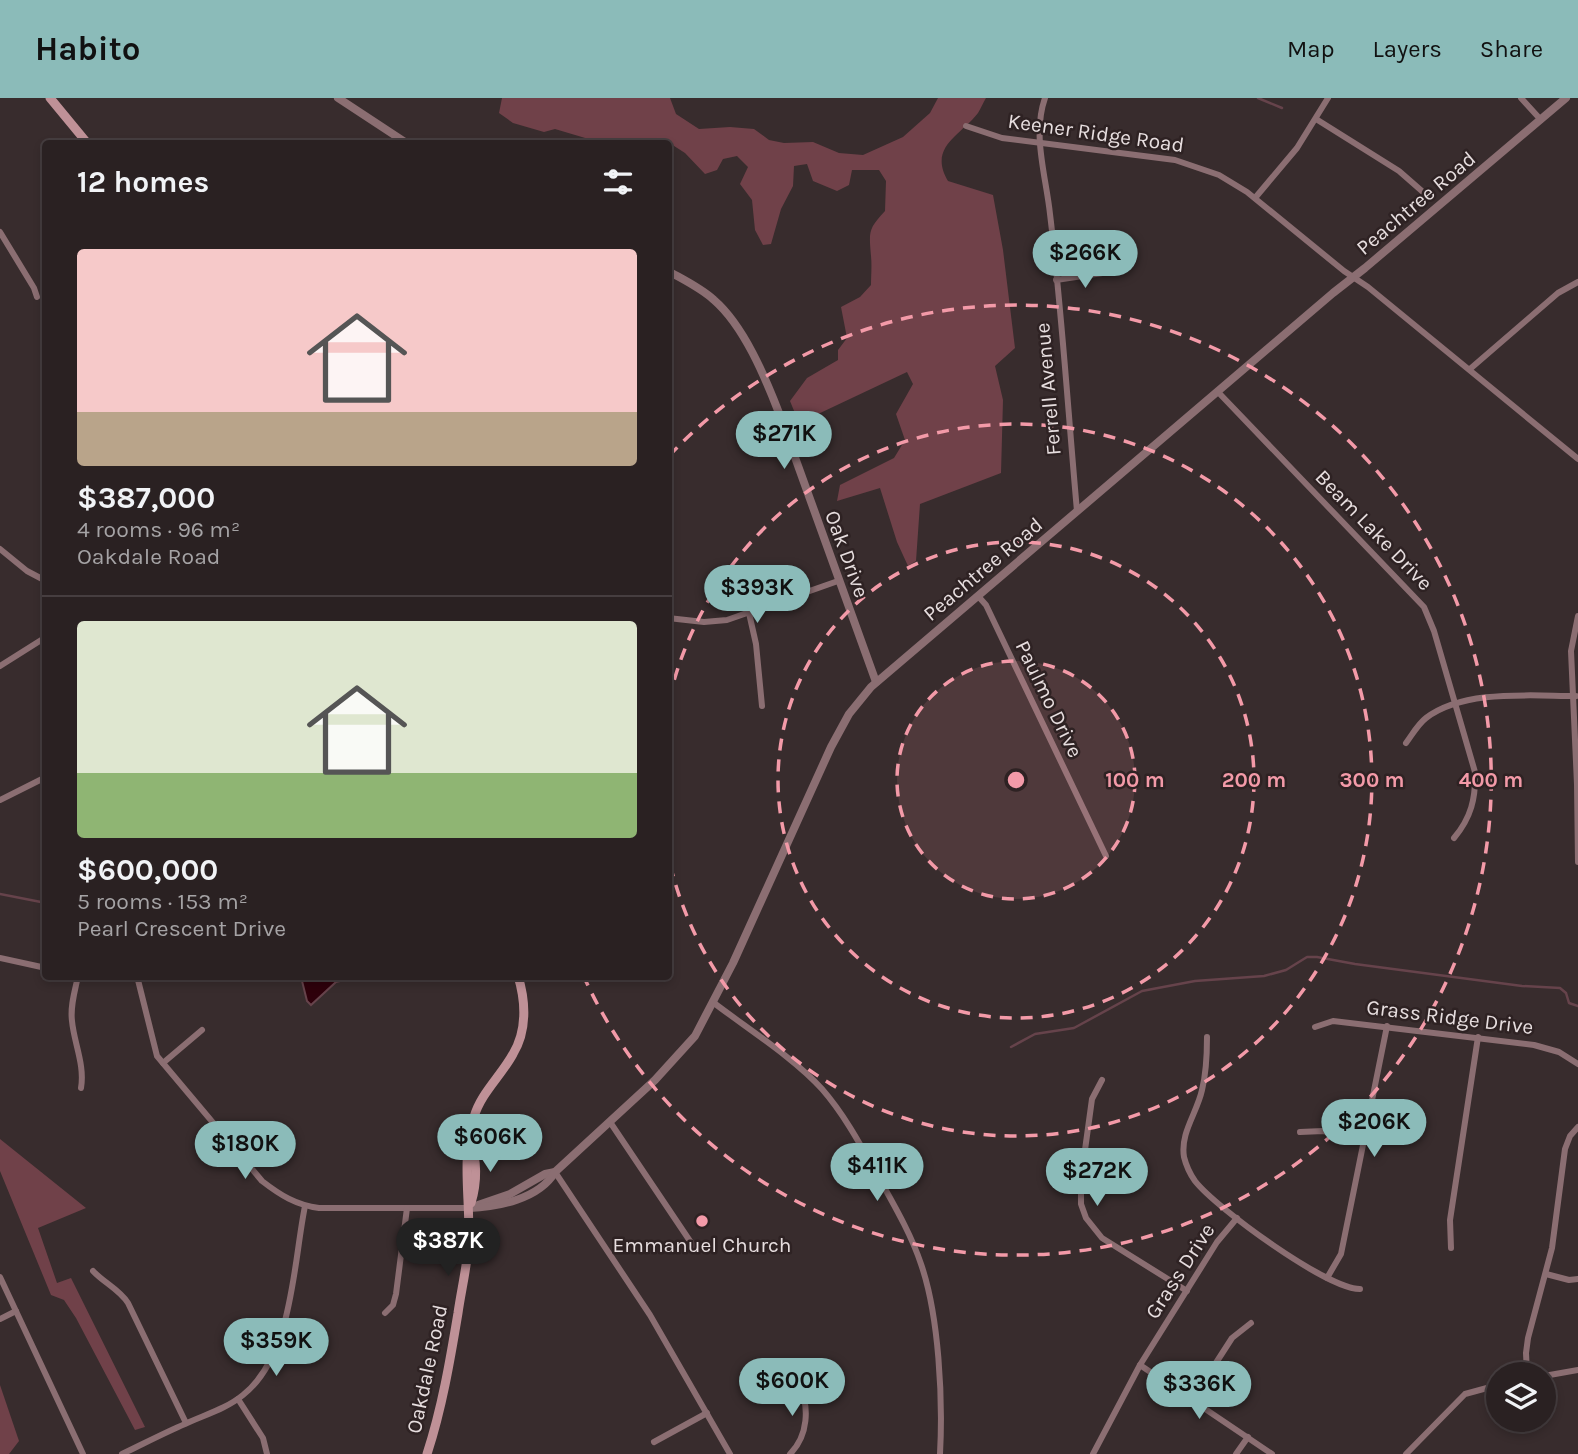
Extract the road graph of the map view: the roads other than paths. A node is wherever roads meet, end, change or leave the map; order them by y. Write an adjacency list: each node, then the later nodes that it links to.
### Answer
1 (50, 98): 10 (main road)
2 (338, 98): 11 (street)
3 (1045, 98): 12 (street, Ferrell Avenue)
4 (1328, 98): 7 (street)
5 (1521, 98): 8 (street)
6 (1566, 98): 8 (street, Peachtree Road)
7 (1317, 119): 13 (street); 14 (street)
8 (1541, 120): 18 (street, Peachtree Road)
9 (966, 126): 12 (street, Keener Ridge Road)
10 (85, 140)
11 (402, 140)
12 (1040, 143): 14 (street, Keener Ridge Road); 19 (street, Ferrell Avenue)
13 (1423, 192)
14 (1255, 198): 18 (street, Keener Ridge Road)
15 (0, 232): 21 (street)
16 (1110, 272): 19 (street)
17 (672, 273): 28 (street, Oak Drive)
18 (1353, 278): 22 (street, Keener Ridge Road); 23 (street, Peachtree Road)
19 (1056, 280): 25 (street, Ferrell Avenue)
20 (1578, 282): 22 (street)
21 (37, 297)
22 (1470, 369): 24 (street, Keener Ridge Road)
23 (1218, 391): 25 (street, Peachtree Road); 37 (street, Beam Lake Drive)
24 (1578, 459)
25 (1077, 511): 29 (street, Peachtree Road)
26 (0, 549): 27 (street)
27 (42, 579)
28 (838, 581): 30 (street); 35 (street, Oak Drive)
29 (978, 596): 35 (street, Peachtree Road); 44 (street, Paulmo Drive)
30 (749, 613): 32 (street); 38 (street)
31 (1578, 617): 36 (street)
32 (672, 618)
33 (42, 640): 34 (street)
34 (0, 666)
35 (876, 682): 51 (street, Peachtree Road)
36 (1576, 696): 37 (street); 41 (street)
37 (1455, 703): 39 (street); 43 (street, Beam Lake Drive)
38 (762, 706)
39 (1406, 743)
40 (42, 779): 42 (street)
41 (1578, 784): 45 (street)
42 (0, 800)
43 (1454, 838)
44 (1106, 856)
45 (1578, 862)
46 (0, 958): 47 (street)
47 (42, 967)
48 (77, 980): 60 (street)
49 (138, 980): 57 (street, Peachtree Road)
50 (519, 980): 68 (main road, Oakdale Road)
51 (714, 1003): 61 (street, Peachtree Road); 101 (street)
52 (1387, 1026): 53 (street, Grass Ridge Drive); 56 (street, Grass Ridge Drive); 64 (street)
53 (1315, 1027)
54 (202, 1030): 57 (street)
55 (1208, 1037): 69 (street)
56 (1478, 1037): 58 (street, Grass Ridge Drive); 70 (street)
57 (163, 1063): 66 (street, Peachtree Road)
58 (1578, 1064)
59 (1102, 1080): 78 (street)
60 (81, 1088)
61 (610, 1122): 65 (street, Peachtree Road); 71 (street)
62 (1578, 1127): 73 (street)
63 (1300, 1132): 64 (street)
64 (1364, 1140): 75 (street)
65 (555, 1172): 68 (street, Peachtree Road); 91 (street)
66 (305, 1206): 67 (street, Peachtree Road); 89 (street)
67 (407, 1208): 68 (street, Peachtree Road); 80 (street)
68 (469, 1208): 98 (main road, Oakdale Road)
69 (1237, 1218): 75 (street); 78 (street, Grass Drive)
70 (1451, 1248)
71 (696, 1250)
72 (93, 1271): 92 (street)
73 (1546, 1274): 76 (street); 83 (street)
74 (0, 1277): 79 (street)
75 (1327, 1278): 77 (street)
76 (1578, 1279)
77 (1360, 1289)
78 (1187, 1291): 84 (street, Grass Drive)
79 (16, 1311): 81 (street); 95 (street)
80 (386, 1313)
81 (0, 1319)
82 (1251, 1323): 90 (street)
83 (1526, 1362)
84 (1140, 1365): 90 (street); 102 (street, Grass Drive)
85 (1578, 1370): 86 (street)
86 (1556, 1374)
87 (799, 1385): 100 (street)
88 (1486, 1388): 105 (street)
89 (238, 1399): 92 (street); 97 (street)
90 (1192, 1400): 93 (street)
91 (707, 1413): 94 (street); 99 (street)
92 (186, 1423): 96 (street)
93 (1248, 1437): 103 (street); 104 (street)
94 (654, 1442)
95 (83, 1454)
96 (122, 1454)
97 (267, 1454)
98 (427, 1454)
99 (730, 1454)
100 (790, 1454)
101 (940, 1454)
102 (1093, 1454)
103 (1236, 1454)
104 (1272, 1454)
105 (1406, 1454)

